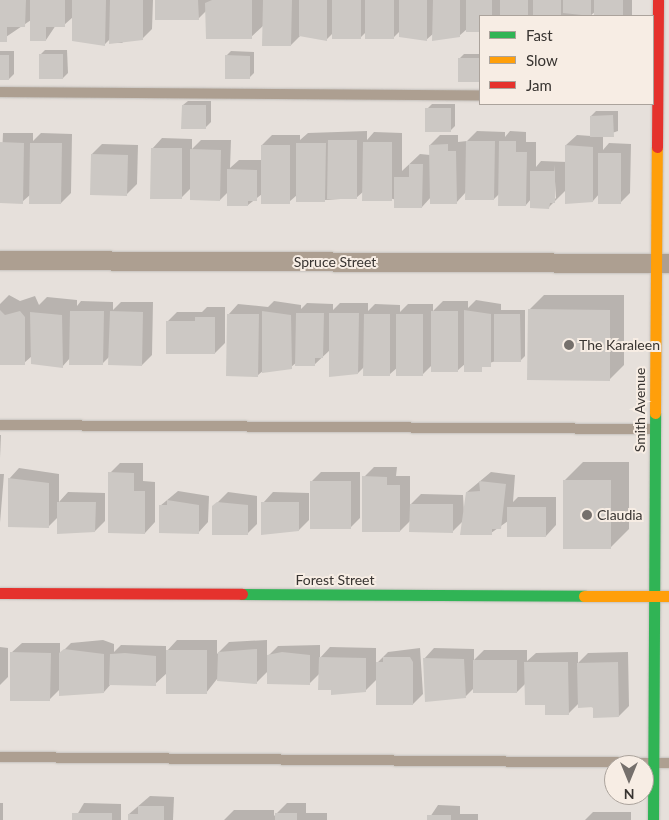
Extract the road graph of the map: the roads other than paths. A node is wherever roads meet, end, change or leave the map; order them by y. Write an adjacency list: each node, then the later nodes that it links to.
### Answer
1 (658, 0): 4 (street, Smith Avenue)
2 (0, 92): 3 (lane)
3 (479, 95)
4 (655, 96): 5 (lane); 7 (street, Smith Avenue)
5 (669, 97)
6 (0, 260): 7 (street, Spruce Street)
7 (662, 263): 9 (street, Smith Avenue)
8 (0, 425): 9 (lane)
9 (655, 429): 10 (lane); 12 (street, Smith Avenue)
10 (669, 429)
11 (0, 593): 12 (street, Forest Street)
12 (654, 596): 13 (street, Forest Street); 14 (street, Smith Avenue)
13 (669, 596)
14 (653, 755)
15 (0, 757): 16 (lane)
16 (604, 763)
17 (654, 763): 18 (lane)
18 (669, 763)
19 (653, 805): 20 (street, Smith Avenue)
20 (653, 820)

